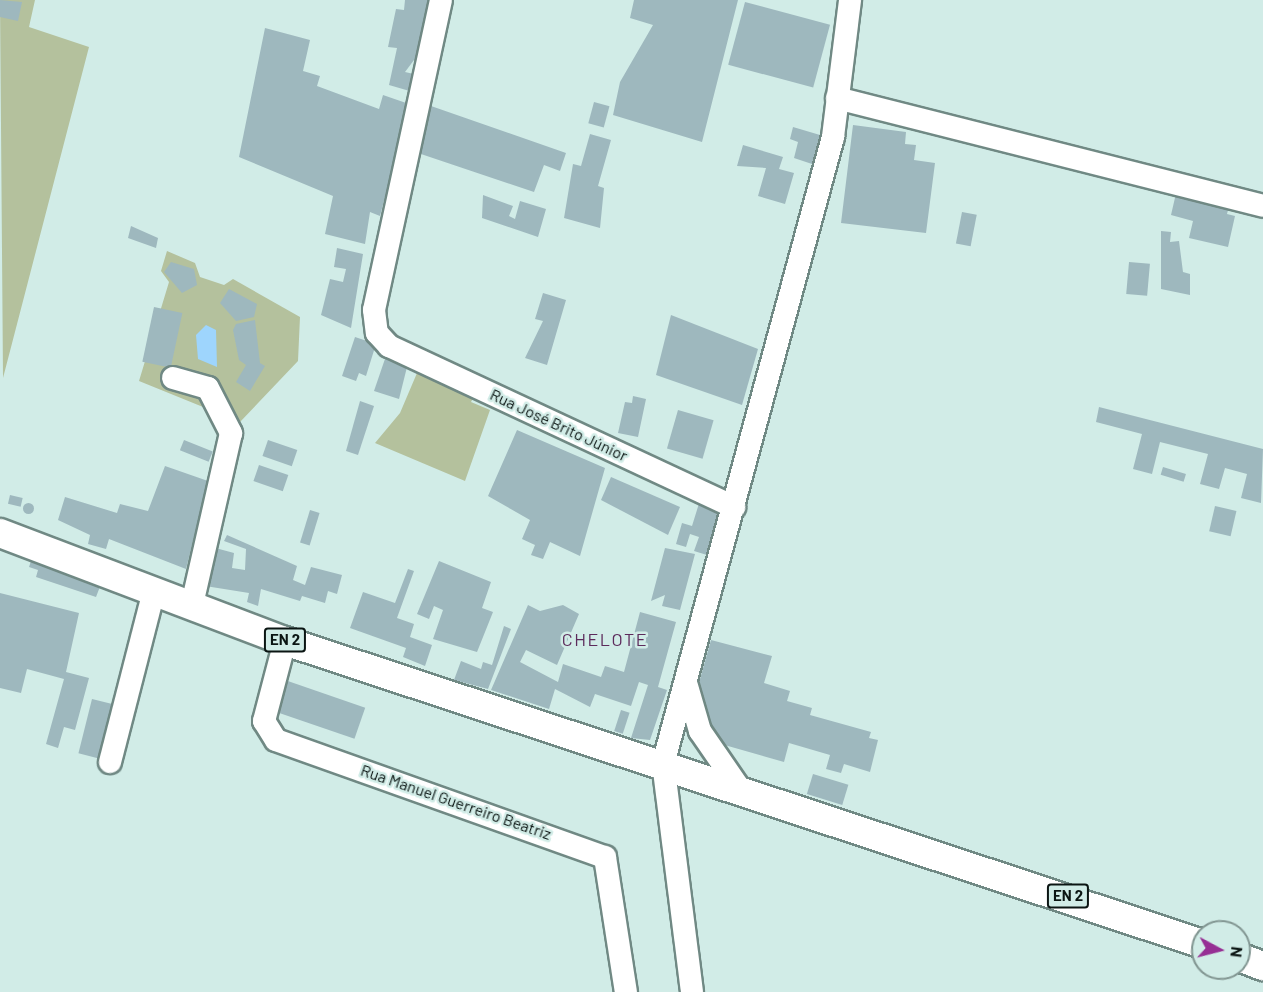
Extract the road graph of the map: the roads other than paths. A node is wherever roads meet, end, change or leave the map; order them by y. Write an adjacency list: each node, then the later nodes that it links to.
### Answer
1 (441, 0): 6 (street, Rua José Brito Júnior)
2 (849, 0): 3 (street)
3 (837, 98): 4 (street); 6 (street)
4 (1263, 207)
5 (173, 378): 9 (street)
6 (734, 507): 11 (street)
7 (0, 533): 8 (main road, EN 2)
8 (154, 591): 9 (main road, EN 2); 12 (street)
9 (192, 605): 10 (main road, EN 2)
10 (285, 641): 13 (main road, EN 2); 16 (street, Rua Manuel Guerreiro Beatriz)
11 (686, 684): 13 (street); 14 (street)
12 (110, 762)
13 (663, 764): 14 (main road, EN 2); 17 (street)
14 (738, 786): 15 (main road, EN 2)
15 (1191, 940)
16 (626, 992)
17 (692, 992)

